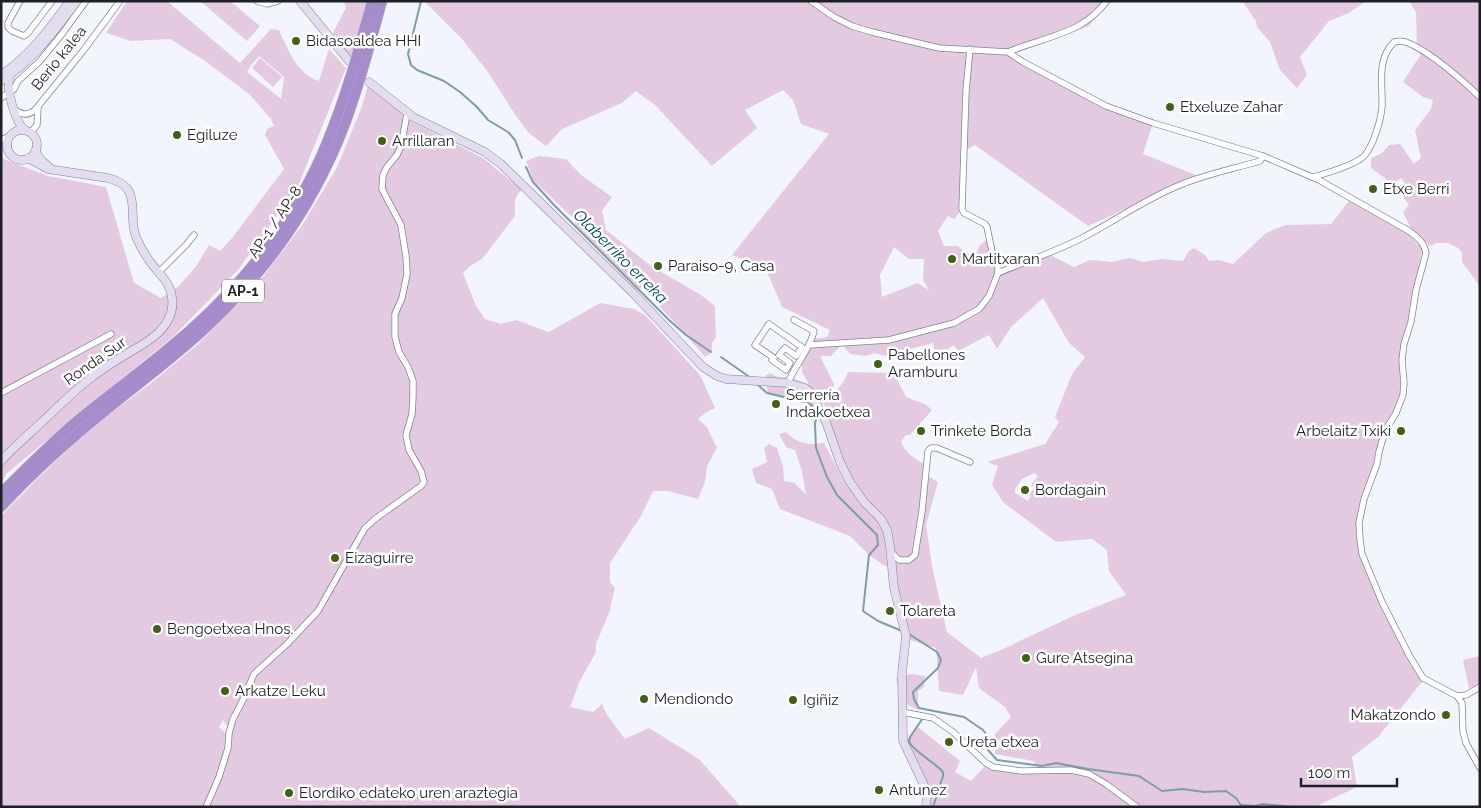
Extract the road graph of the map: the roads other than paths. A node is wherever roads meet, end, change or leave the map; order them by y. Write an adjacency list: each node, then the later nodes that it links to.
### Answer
1 (20, 1): 2 (street)
2 (52, 1)
3 (70, 1): 17 (street)
4 (77, 1): 18 (street)
5 (86, 1): 22 (street)
6 (120, 1): 25 (street, Berio kalea)
7 (257, 1): 8 (street)
8 (278, 1)
9 (300, 1): 16 (street)
10 (372, 1): 48 (highway, AP-1 / AP-8 / AP-1)
11 (382, 1): 49 (highway, AP-1 / AP-8 / AP-1)
12 (812, 1): 14 (street)
13 (1107, 1): 15 (street)
14 (970, 49): 15 (street); 39 (street)
15 (1008, 52): 33 (street)
16 (349, 61)
17 (1, 75)
18 (10, 75): 19 (street); 22 (street, Berio kalea)
19 (1, 81)
20 (369, 82): 27 (street)
21 (1, 86): 22 (street, Berio kalea)
22 (10, 93): 23 (street); 26 (street, Berio kalea)
23 (1, 98)
24 (1480, 98): 36 (street)
25 (38, 108): 26 (street, Berio kalea); 29 (street, Berio kalea)
26 (14, 109): 28 (street, Berio kalea)
27 (407, 114): 44 (street); 55 (street)
28 (18, 120): 29 (street, Berio kalea); 30 (street)
29 (27, 131): 30 (street); 32 (street)
30 (11, 135): 31 (street); 34 (street)
31 (1, 140)
32 (35, 151): 34 (street); 35 (street)
33 (1263, 156): 36 (street); 39 (street)
34 (28, 158): 35 (street, Ronda Sur)
35 (53, 170): 38 (street, Ronda Sur)
36 (1313, 177): 52 (street)
37 (194, 235): 38 (street)
38 (159, 272): 46 (street, Ronda Sur)
39 (998, 273): 43 (street)
40 (794, 320): 43 (street)
41 (769, 324): 41 (street)
42 (111, 334): 45 (street)
43 (809, 345): 44 (street)
44 (788, 383): 50 (street)
45 (1, 393)
46 (1, 461)
47 (970, 462): 50 (street)
48 (1, 493)
49 (1, 507)
50 (891, 552): 53 (street)
51 (1480, 687): 52 (street)
52 (1457, 696): 54 (street)
53 (902, 712): 56 (street); 57 (street)
54 (1480, 768)
55 (206, 807)
56 (926, 807)
57 (1137, 807)

